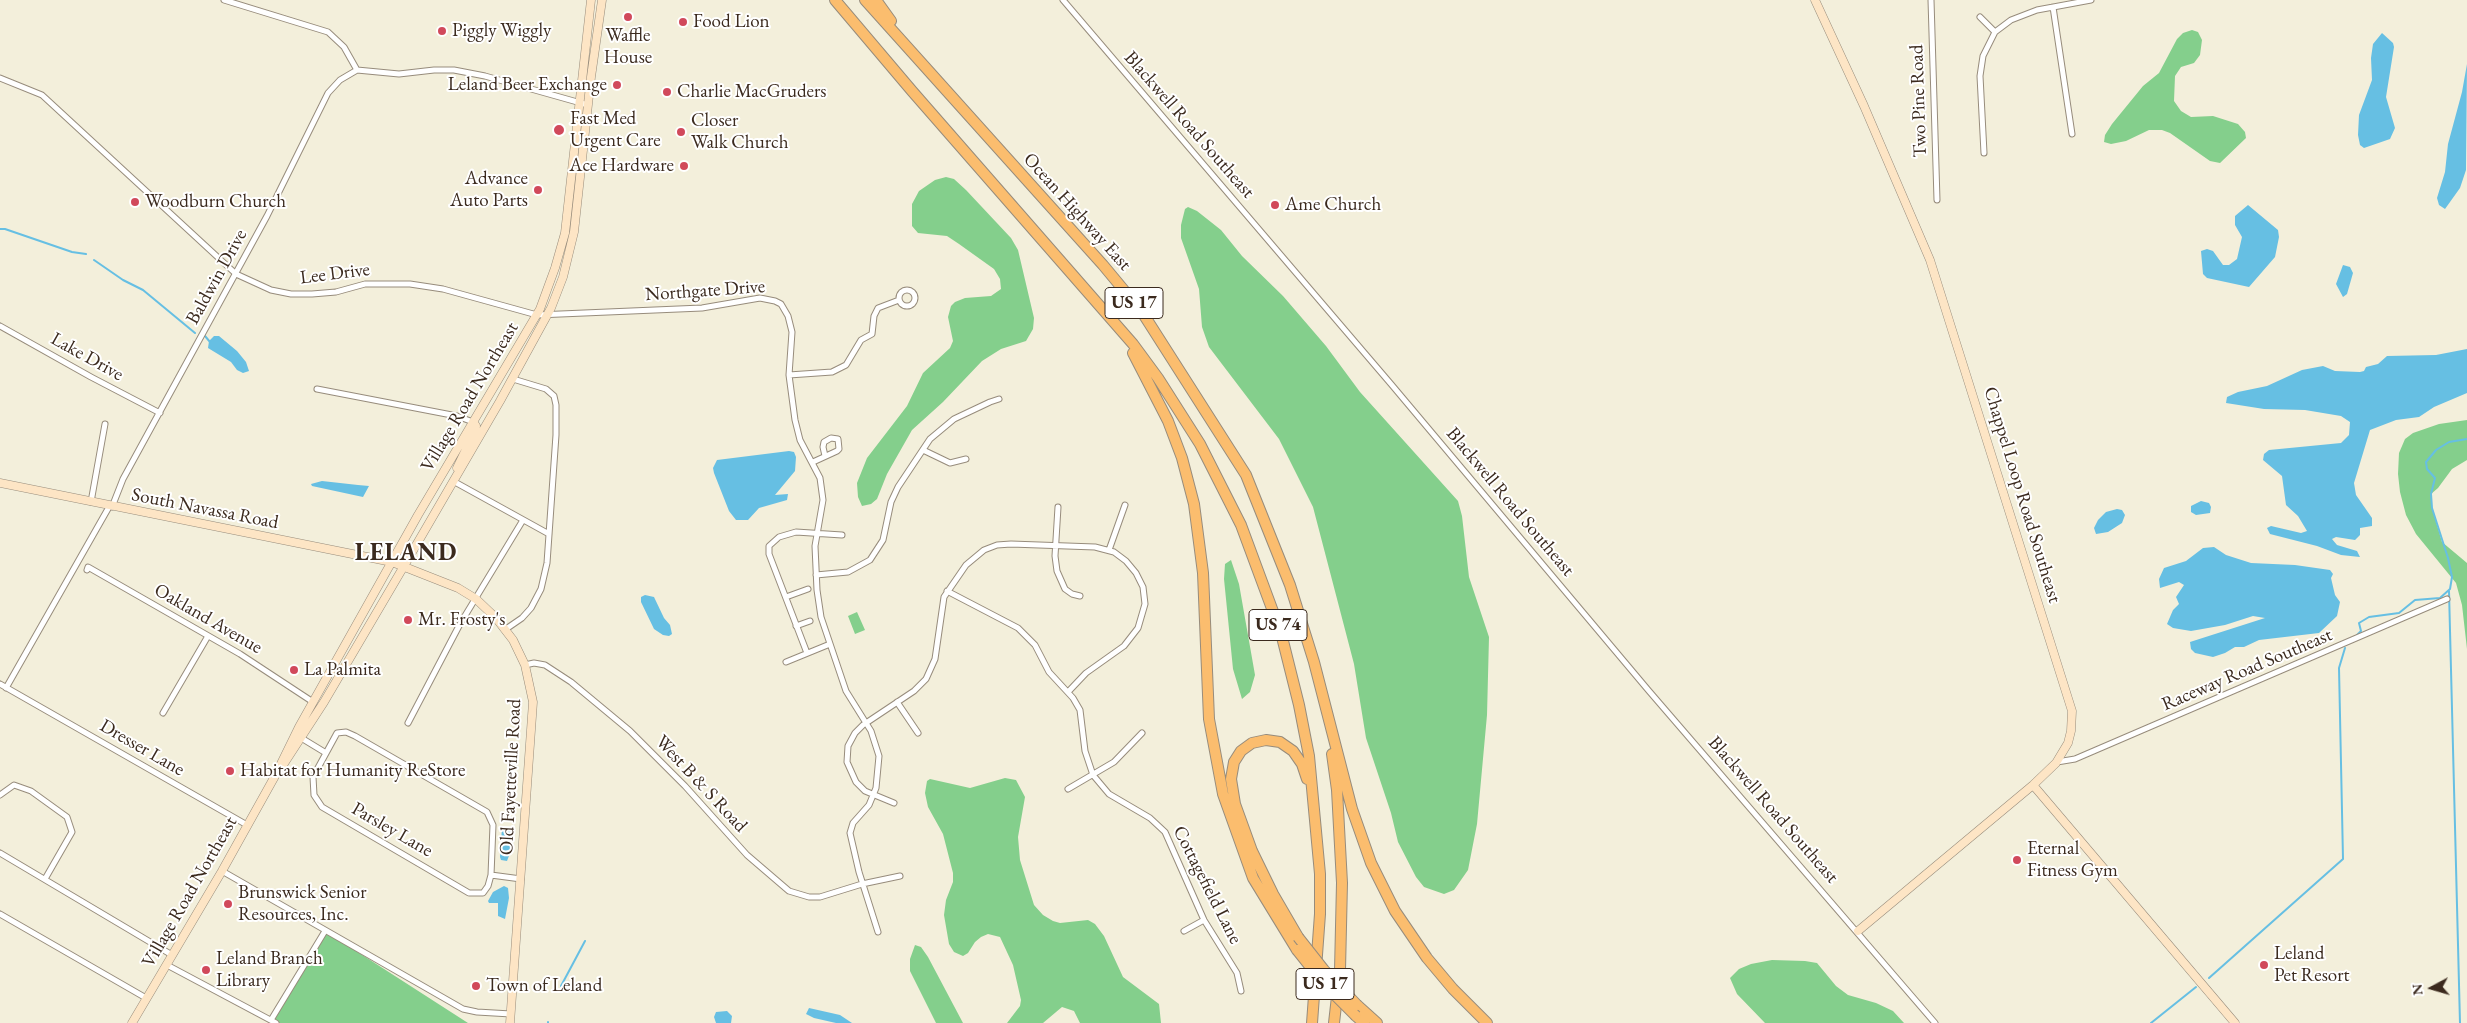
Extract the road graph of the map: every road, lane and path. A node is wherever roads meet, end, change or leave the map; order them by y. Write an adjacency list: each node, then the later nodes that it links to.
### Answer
1 (224, 0): 12 (street)
2 (591, 0): 20 (street, Village Road Northeast)
3 (601, 0): 21 (street, Village Road Northeast)
4 (831, 0): 16 (highway)
5 (835, 0): 16 (highway, US 17)
6 (865, 0): 17 (highway, Ocean Highway East / US 17)
7 (876, 0): 17 (highway)
8 (1063, 0): 105 (street, Blackwell Road Southeast)
9 (1815, 0): 85 (street, Chappel Loop Road Southeast)
10 (1931, 0): 24 (street, Two Pine Road)
11 (2091, 0): 13 (street)
12 (243, 2): 18 (street)
13 (2053, 7): 15 (street); 22 (street)
14 (1980, 17): 15 (street)
15 (1995, 32): 23 (street)
16 (863, 34): 27 (highway, US 17)
17 (920, 62): 71 (highway, Ocean Highway East / US 17)
18 (357, 70): 20 (street); 25 (street, Baldwin Drive)
19 (0, 78): 25 (street, Lee Drive)
20 (579, 104): 21 (street); 28 (street, Village Road Northeast)
21 (588, 105): 29 (street, Village Road Northeast)
22 (2072, 134)
23 (1984, 153)
24 (1938, 200)
25 (236, 274): 28 (street, Lee Drive); 35 (street, Baldwin Drive)
26 (899, 300): 31 (street)
27 (1097, 300): 93 (highway, US 74); 112 (highway, US 17, bridge)
28 (537, 315): 29 (street, Northgate Drive); 36 (street, Village Road Northeast)
29 (548, 315): 31 (street, Northgate Drive); 32 (street, Village Road Northeast)
30 (0, 326): 35 (street, Lake Drive)
31 (789, 375): 41 (street, Northgate Drive)
32 (513, 379): 43 (street, Village Road Northeast); 50 (street)
33 (317, 388): 36 (street)
34 (1000, 399): 38 (street)
35 (160, 413): 46 (street, Baldwin Drive)
36 (473, 422): 43 (street); 54 (street, Village Road Northeast)
37 (105, 424): 44 (street)
38 (923, 450): 40 (street); 57 (street)
39 (825, 456): 41 (street)
40 (966, 459)
41 (813, 462): 49 (street, Northgate Drive)
42 (0, 483): 44 (street, South Navassa Road)
43 (451, 485): 48 (street); 55 (street, Village Road Northeast)
44 (91, 502): 46 (street, South Navassa Road)
45 (1125, 505): 53 (street)
46 (110, 507): 54 (street, South Navassa Road); 74 (street, Baldwin Drive)
47 (1058, 507): 52 (street)
48 (523, 520): 50 (street); 62 (street)
49 (816, 532): 51 (street); 57 (street, Northgate Drive); 61 (street)
50 (549, 534): 66 (street)
51 (842, 535)
52 (1055, 547): 53 (street); 59 (street); 60 (street)
53 (1109, 550): 75 (street)
54 (392, 562): 55 (street, South Navassa Road); 76 (street, Village Road Northeast)
55 (404, 566): 62 (street, Old Fayetteville Road); 83 (street, Village Road Northeast)
56 (87, 570): 67 (street, Oakland Avenue)
57 (816, 576): 68 (street, Northgate Drive)
58 (808, 589): 61 (street)
59 (947, 591): 75 (street, Cottagefield Lane); 77 (street)
60 (1080, 596)
61 (786, 597): 65 (street)
62 (476, 599): 66 (street, Old Fayetteville Road); 79 (street)
63 (2447, 599): 85 (street, Raceway Road Southeast)
64 (810, 621): 65 (street)
65 (796, 626): 69 (street)
66 (506, 629): 72 (street, Old Fayetteville Road)
67 (208, 636): 76 (street, Oakland Avenue); 78 (street)
68 (830, 644): 69 (street); 80 (street, Northgate Drive)
69 (807, 653): 70 (street)
70 (786, 662)
71 (1314, 662): 117 (highway, US 74); 119 (highway)
72 (525, 665): 99 (street, Old Fayetteville Road); 100 (street, West B & S Road)
73 (0, 684): 74 (street, Dresser Lane)
74 (6, 688): 92 (street, Dresser Lane)
75 (1068, 692): 86 (street, Cottagefield Lane)
76 (313, 702): 83 (street, Village Road Northeast)
77 (897, 702): 80 (street); 81 (street)
78 (163, 713)
79 (408, 722)
80 (866, 723): 90 (street, Northgate Drive); 90 (street)
81 (918, 733)
82 (1142, 733): 86 (street)
83 (298, 736): 84 (street); 92 (street, Village Road Northeast)
84 (326, 753): 96 (street, Parsley Lane); 96 (street, Parsley Lane)
85 (2056, 763): 87 (street, Chappel Loop Road Southeast)
86 (1093, 775): 88 (street); 102 (street, Cottagefield Lane)
87 (2033, 786): 105 (street, Chappel Loop Road Southeast); 121 (street)
88 (1068, 789)
89 (0, 795): 98 (street)
90 (874, 795): 91 (street); 100 (street, Northgate Drive)
91 (894, 803)
92 (247, 825): 95 (street, Village Road Northeast)
93 (1318, 832): 116 (highway, US 74); 118 (highway, US 17, bridge)
94 (0, 852): 98 (street)
95 (222, 871): 103 (street); 107 (street, Village Road Northeast)
96 (491, 875): 99 (street)
97 (900, 876): 100 (street, West B & S Road)
98 (45, 879): 107 (street)
99 (521, 880): 111 (street, Old Fayetteville Road)
100 (862, 884): 106 (street, Northgate Drive)
101 (0, 914): 110 (street)
102 (1204, 920): 104 (street); 109 (street, Cottagefield Lane)
103 (325, 931): 111 (street); 113 (street)
104 (1184, 931)
105 (1858, 931): 120 (street, Blackwell Road Southeast)
106 (878, 932)
107 (172, 955): 108 (street, Village Road Northeast)
108 (167, 965): 110 (street, Village Road Northeast); 113 (street)
109 (1241, 991)
110 (146, 998): 114 (street, Village Road Northeast)
111 (511, 1014): 115 (street, Old Fayetteville Road)
112 (1360, 1019)
113 (274, 1022)
114 (132, 1023)
115 (510, 1023)
116 (1312, 1023)
117 (1334, 1023)
118 (1377, 1023)
119 (1487, 1023)
120 (1935, 1023)
121 (2235, 1023)

